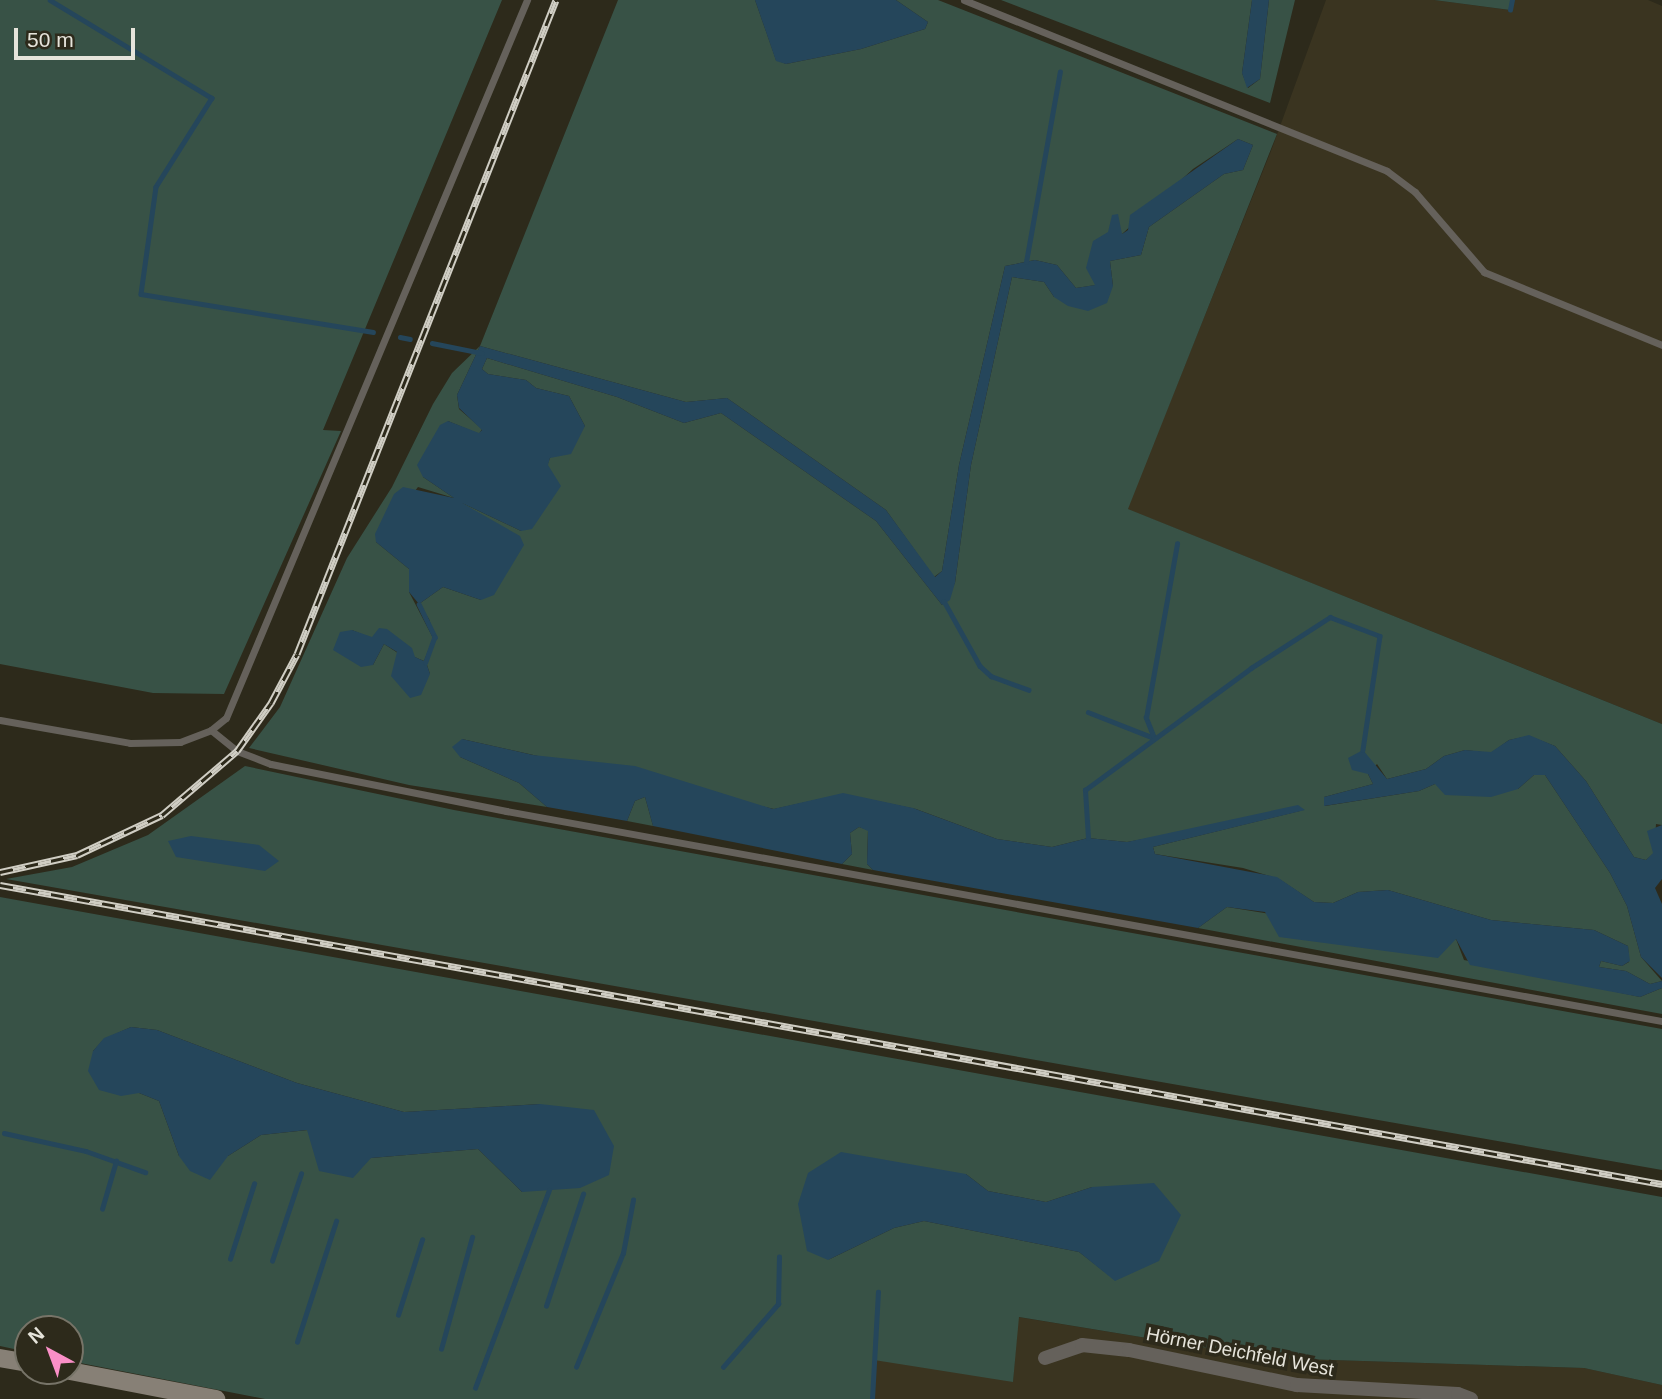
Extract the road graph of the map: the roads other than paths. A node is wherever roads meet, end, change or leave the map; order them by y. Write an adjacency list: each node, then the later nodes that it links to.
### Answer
1 (527, 0): 5 (lane)
2 (964, 0): 3 (lane)
3 (1662, 345)
4 (0, 720): 5 (lane)
5 (211, 730): 6 (lane)
6 (1662, 1021)
7 (1045, 1358): 10 (street, Hörner Deichfeld West)
8 (84, 1374): 9 (main road)
9 (216, 1399)
10 (1471, 1399)

